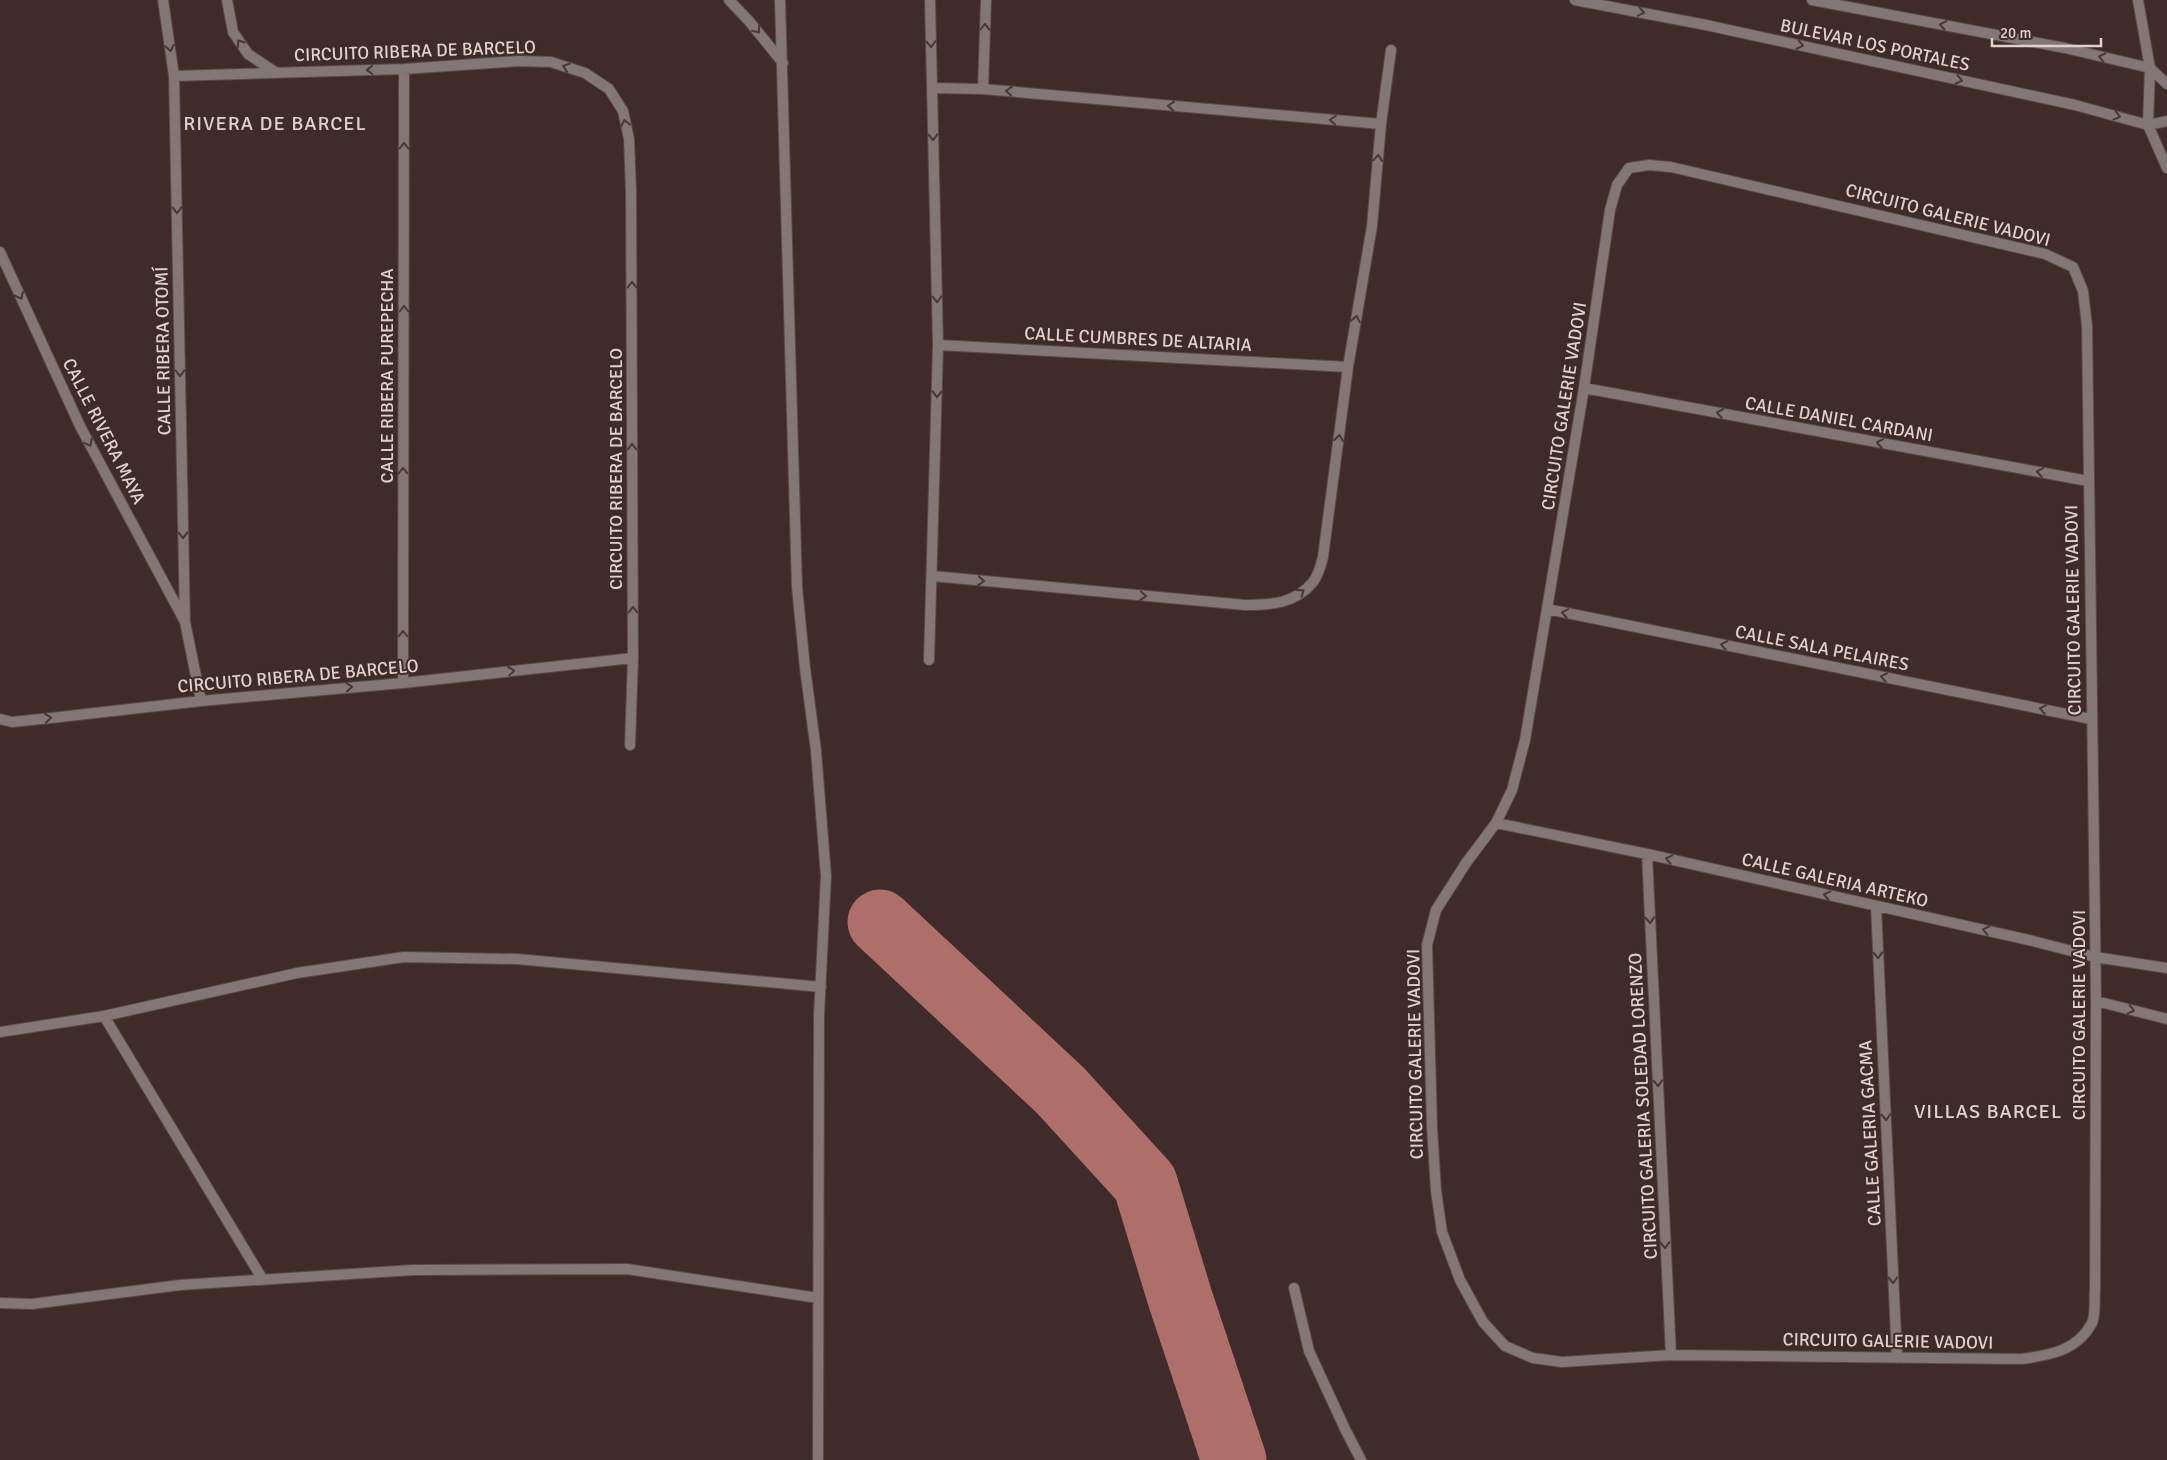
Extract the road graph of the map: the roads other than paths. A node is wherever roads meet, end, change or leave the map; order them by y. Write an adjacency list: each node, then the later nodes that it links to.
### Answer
1 (163, 0): 15 (street, CALLE RIBERA OTOMÍ, one-way to 15)
2 (227, 0): 14 (street, one-way to 2)
3 (729, 0): 11 (street, one-way to 11)
4 (780, 0): 11 (street)
5 (930, 0): 17 (street, one-way to 17)
6 (986, 0): 18 (street, one-way to 6)
7 (1576, 0): 21 (street, BULEVAR LOS PORTALES, one-way to 21)
8 (1812, 0): 12 (street, BULEVAR LOS PORTALES, one-way to 8)
9 (2138, 0): 12 (street)
10 (1391, 50): 20 (street)
11 (783, 63): 43 (street)
12 (2150, 68): 16 (street); 21 (street)
13 (404, 69): 14 (street, CIRCUITO RIBERA DE BARCELO, one-way to 14); 31 (street, CIRCUITO RIBERA DE BARCELO, one-way to 13); 33 (street, CALLE RIBERA PUREPECHA, one-way to 13)
14 (275, 72): 15 (street, CIRCUITO RIBERA DE BARCELO)
15 (174, 76): 30 (street, CALLE RIBERA OTOMÍ, one-way to 30)
16 (2167, 84)
17 (932, 88): 18 (street); 24 (street, one-way to 24)
18 (983, 89): 20 (street, one-way to 18)
19 (2167, 121): 21 (street, BULEVAR LOS PORTALES)
20 (1381, 124): 25 (street, one-way to 20)
21 (2148, 125): 22 (street)
22 (2167, 168)
23 (0, 252): 30 (street, CALLE RIVERA MAYA, one-way to 30)
24 (938, 345): 25 (street, CALLE CUMBRES DE ALTARIA); 28 (street, one-way to 28)
25 (1348, 367): 28 (street, one-way to 25)
26 (1584, 388): 27 (street, CALLE DANIEL CARDANI, one-way to 26); 27 (street, CIRCUITO GALERIE VADOVI); 29 (street, CIRCUITO GALERIE VADOVI)
27 (2088, 481): 36 (street, CIRCUITO GALERIE VADOVI)
28 (932, 576): 32 (street)
29 (1547, 609): 36 (street, CALLE SALA PELAIRES, one-way to 29); 38 (street, CIRCUITO GALERIE VADOVI)
30 (185, 622): 34 (street, CALLE RIBERA OTOMÍ)
31 (634, 658): 33 (street, CIRCUITO RIBERA DE BARCELO, one-way to 31); 37 (street)
32 (929, 660)
33 (403, 683): 34 (street, CIRCUITO RIBERA DE BARCELO, one-way to 33)
34 (201, 701): 35 (street, CIRCUITO RIBERA DE BARCELO, one-way to 34)
35 (0, 719)
36 (2091, 719): 41 (street, CIRCUITO GALERIE VADOVI)
37 (630, 745)
38 (1496, 823): 39 (street, CALLE GALERIA ARTEKO); 52 (street, CIRCUITO GALERIE VADOVI)
39 (1647, 854): 40 (street, CALLE GALERIA ARTEKO, one-way to 39); 52 (street, CIRCUITO GALERIA SOLEDAD LORENZO, one-way to 52)
40 (1876, 906): 41 (street, CALLE GALERIA ARTEKO, one-way to 40); 53 (street, CALLE GALERIA GACMA, one-way to 53)
41 (2095, 957): 42 (street, CALLE GALERIA ARTEKO); 44 (street, CIRCUITO GALERIE VADOVI)
42 (2167, 968)
43 (821, 987): 45 (street); 50 (street)
44 (2096, 1001): 46 (street, one-way to 46); 53 (street, CIRCUITO GALERIE VADOVI)
45 (104, 1016): 47 (street); 48 (street)
46 (2167, 1019)
47 (0, 1032)
48 (263, 1280): 50 (street); 51 (street)
49 (1294, 1288): 55 (street)
50 (818, 1298): 54 (street)
51 (0, 1303)
52 (1671, 1355): 53 (street, CIRCUITO GALERIE VADOVI)
53 (1897, 1358)
54 (818, 1460)
55 (1361, 1460)

